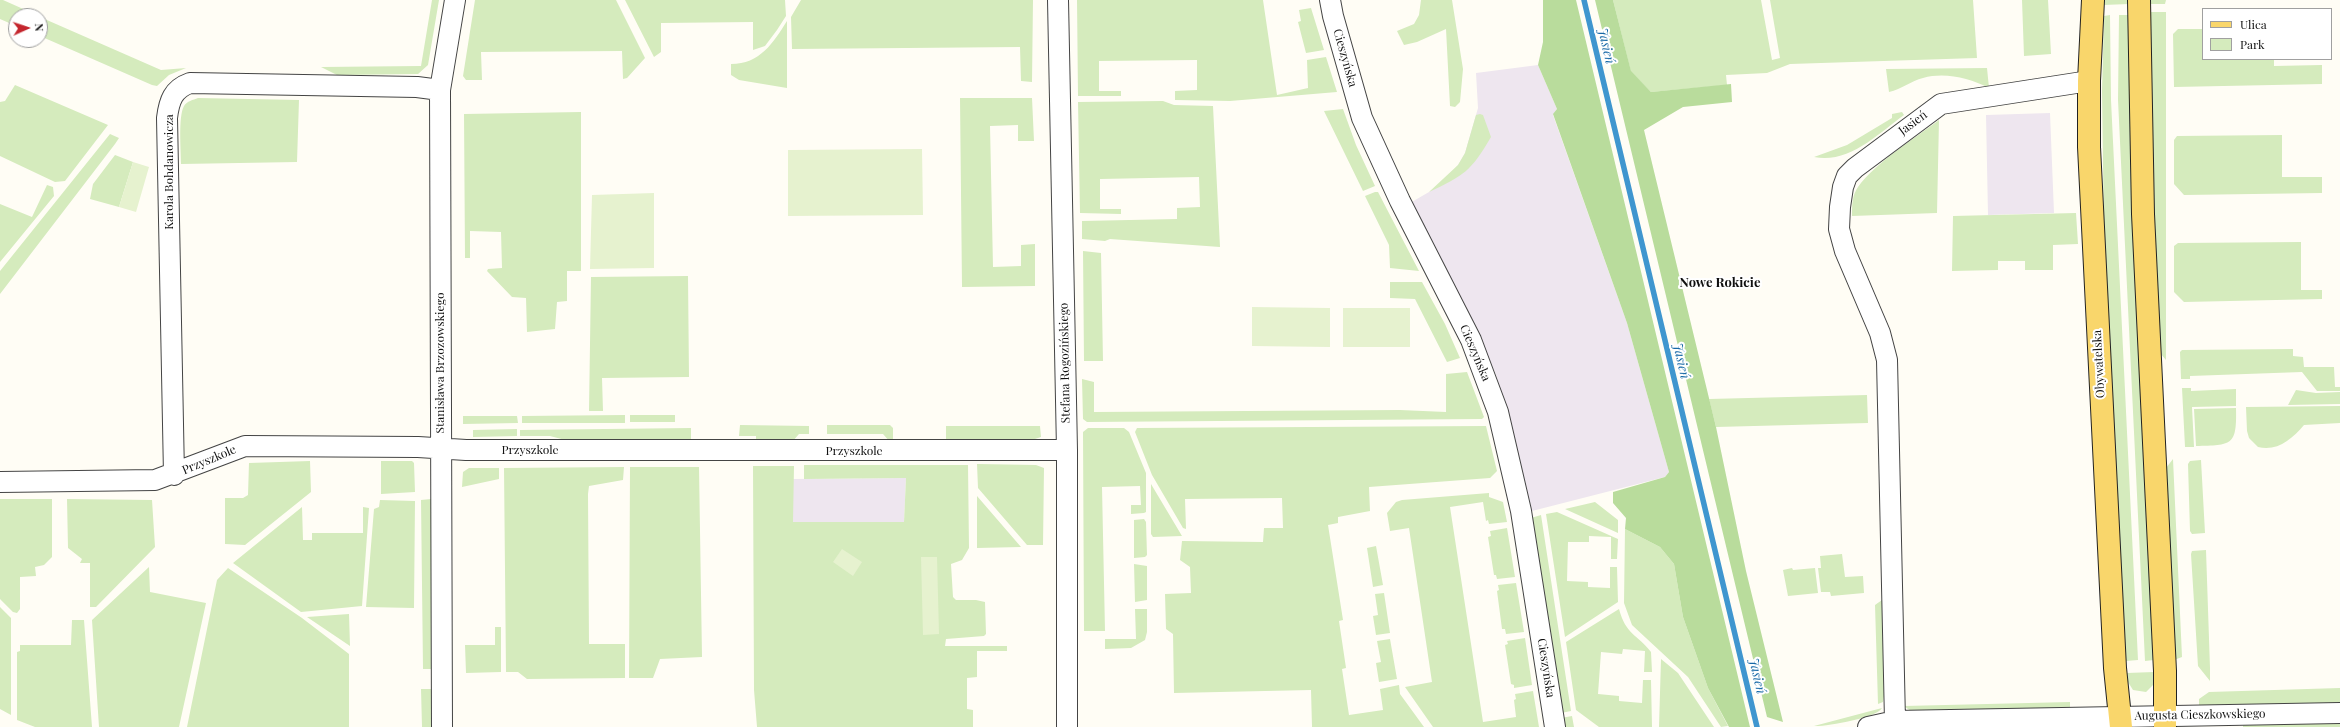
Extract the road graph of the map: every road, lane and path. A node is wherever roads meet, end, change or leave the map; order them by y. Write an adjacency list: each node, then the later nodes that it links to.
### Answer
1 (455, 0): 7 (street, Stanisława Brzozowskiego)
2 (1058, 0): 9 (street, Stefana Rogozińskiego)
3 (1330, 0): 18 (street, Cieszyńska)
4 (2093, 0): 6 (main road, Obywatelska)
5 (2139, 0): 14 (main road)
6 (2089, 81): 13 (street, Jasień); 15 (main road, Obywatelska)
7 (440, 90): 8 (street, Stanisława Brzozowskiego); 10 (street, Karola Bohdanowicza)
8 (440, 448): 9 (street, Przyszkole); 10 (street, Przyszkole); 16 (street, Stanisława Brzozowskiego)
9 (1066, 450): 17 (street, Stefana Rogozińskiego)
10 (174, 474): 11 (street, Przyszkole)
11 (0, 482)
12 (2340, 713): 14 (street, Augusta Cieszkowskiego)
13 (1895, 721): 15 (street, Augusta Cieszkowskiego); 19 (street, Augusta Cieszkowskiego)
14 (2165, 721): 15 (street, Augusta Cieszkowskiego)
15 (2121, 722)
16 (442, 727)
17 (1067, 727)
18 (1555, 727)
19 (1868, 727)

